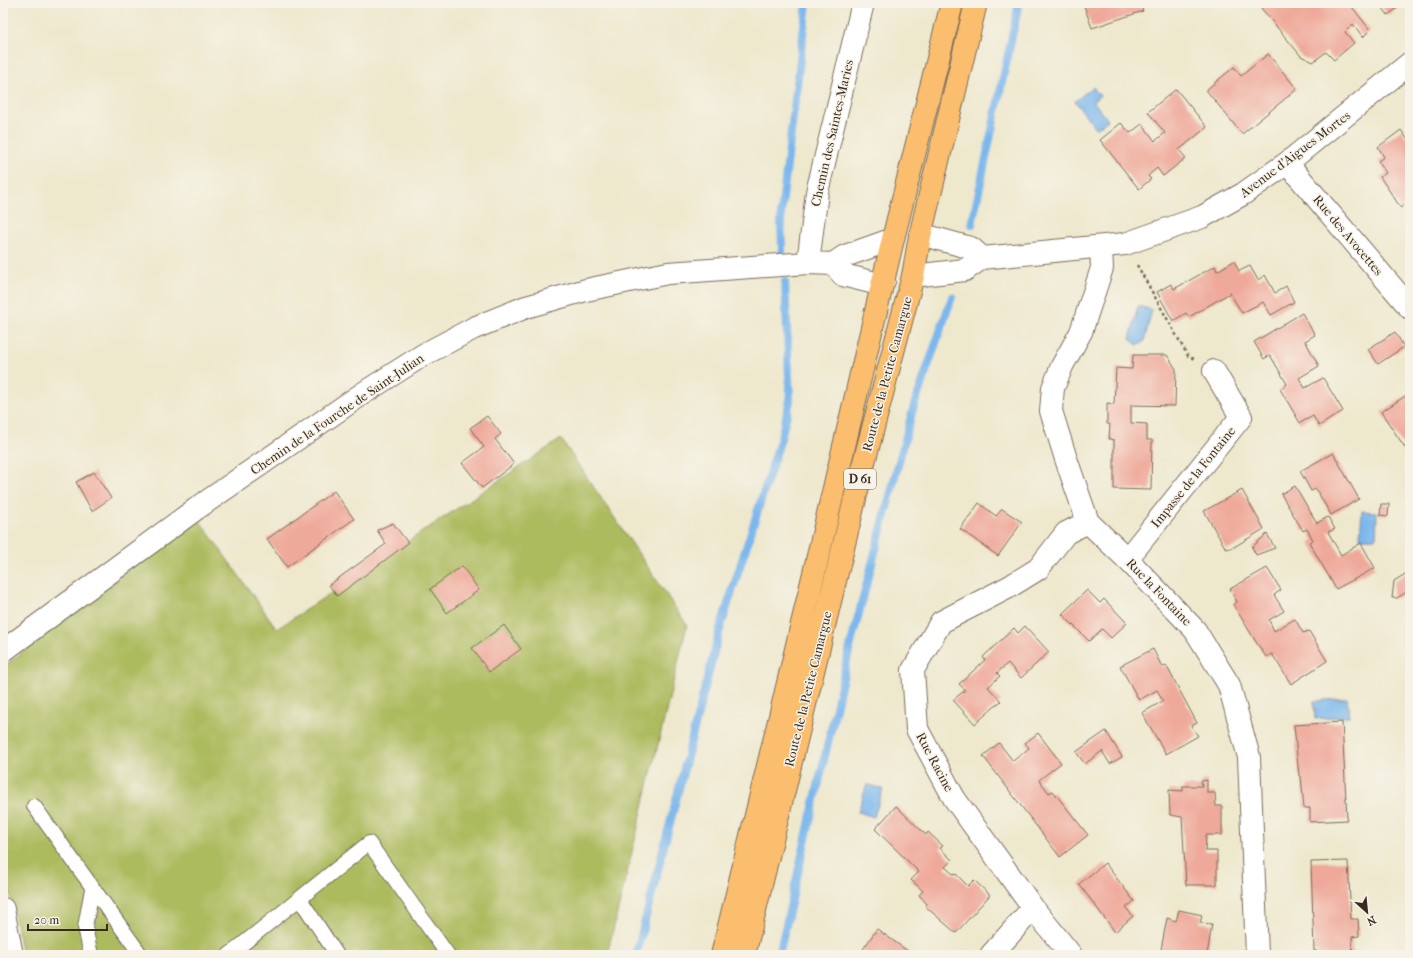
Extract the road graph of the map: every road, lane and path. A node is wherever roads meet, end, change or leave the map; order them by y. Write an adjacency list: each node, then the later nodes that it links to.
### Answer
1 (863, 3): 11 (street, Chemin des Saintes-Maries)
2 (952, 3): 7 (main road, Route de la Petite Camargue / D 61)
3 (976, 3): 6 (main road, Route de la Petite Camargue / D 61)
4 (1410, 63): 5 (street, Avenue d'Aigues Mortes)
5 (1287, 163): 8 (street, Avenue d'Aigues Mortes); 15 (street, Rue des Avocettes)
6 (920, 236): 7 (main road); 10 (street); 13 (main road, Route de la Petite Camargue / D 61)
7 (893, 239): 12 (street); 14 (main road, Route de la Petite Camargue / D 61)
8 (1125, 244): 9 (street, Avenue d'Aigues Mortes); 16 (path)
9 (1101, 248): 10 (street, Avenue d'Aigues Mortes); 17 (street, Rue la Fontaine)
10 (982, 258): 13 (street)
11 (808, 263): 12 (street, Chemin de la Fourche de Saint-Julian); 19 (street, Chemin de la Fourche de Saint-Julian)
12 (833, 264): 14 (street)
13 (913, 276): 14 (main road); 32 (main road, Route de la Petite Camargue / D 61)
14 (884, 281): 31 (main road, Route de la Petite Camargue / D 61)
15 (1410, 308)
16 (1214, 371): 18 (street, Impasse de la Fontaine)
17 (1088, 522): 18 (street, Rue la Fontaine); 23 (street, Rue Racine)
18 (1127, 559): 35 (street, Rue la Fontaine)
19 (3, 651)
20 (34, 806): 21 (lane)
21 (92, 889): 26 (lane); 27 (lane)
22 (300, 899): 28 (lane); 29 (lane); 30 (lane)
23 (1033, 908): 33 (street); 34 (street, Rue Racine)
24 (3, 909): 25 (street)
25 (12, 955)
26 (91, 955)
27 (141, 955)
28 (229, 955)
29 (337, 955)
30 (448, 955)
31 (722, 955)
32 (744, 955)
33 (991, 955)
34 (1071, 955)
35 (1257, 955)

